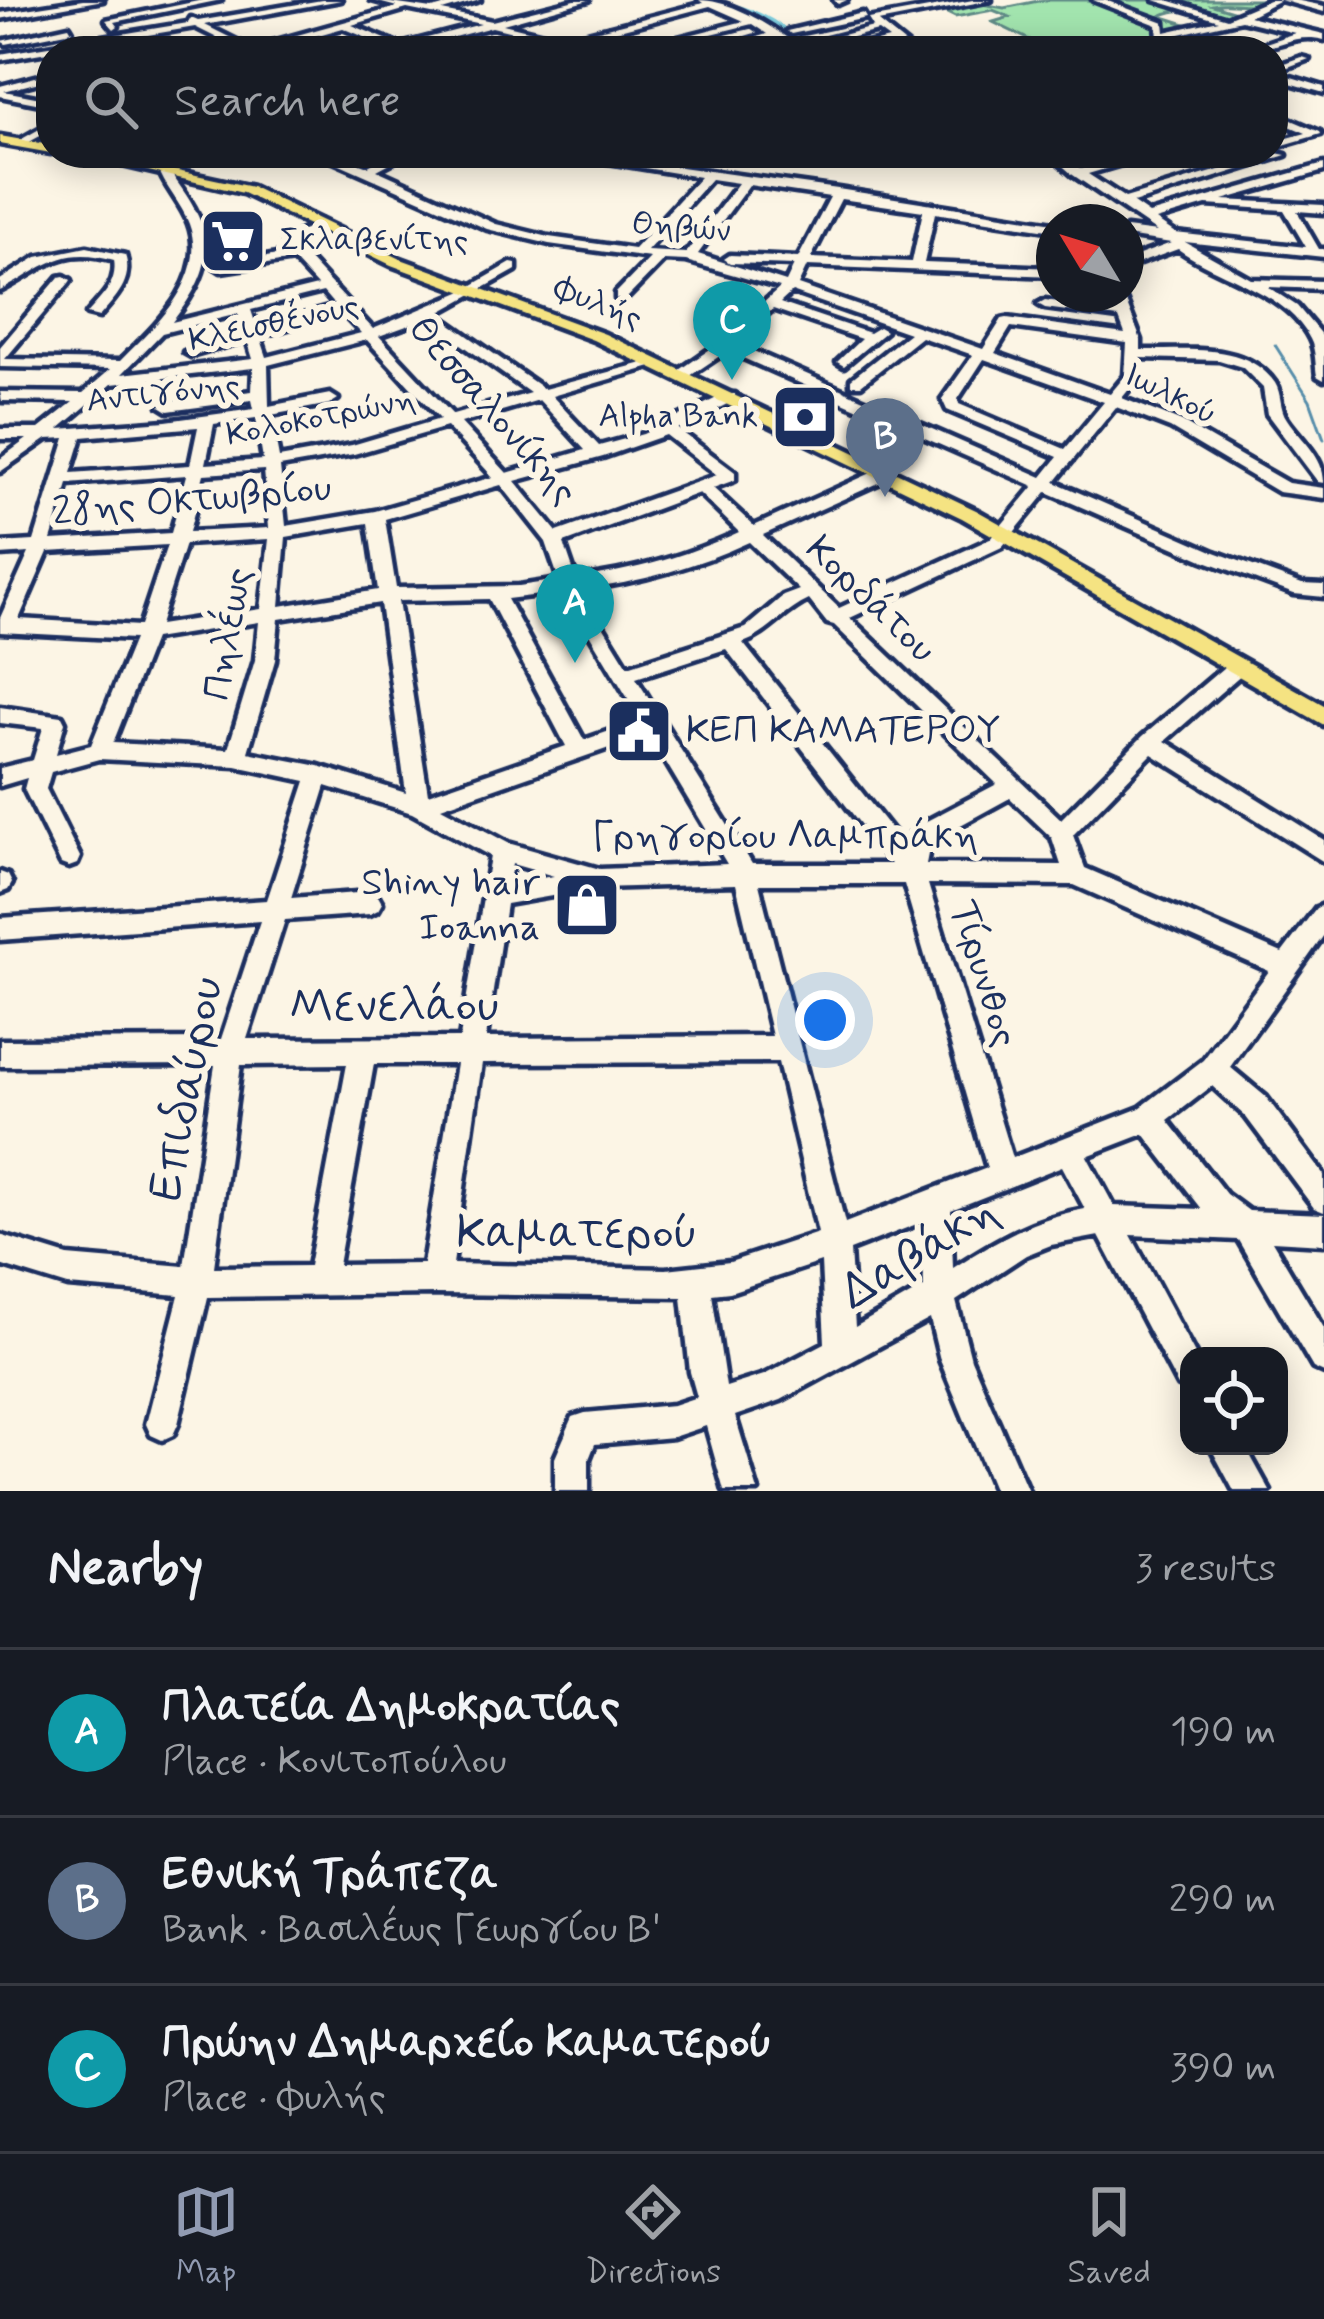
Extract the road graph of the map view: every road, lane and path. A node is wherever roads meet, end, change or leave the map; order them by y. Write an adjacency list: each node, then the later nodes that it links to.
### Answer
1 (146, 0): 17 (street)
2 (217, 0): 35 (street)
3 (258, 0): 25 (street)
4 (337, 0): 24 (street)
5 (476, 0): 18 (street)
6 (538, 0): 19 (street); 33 (street)
7 (839, 0): 37 (street)
8 (987, 0): 26 (street)
9 (1097, 0): 47 (street)
10 (1157, 0): 31 (street)
11 (1280, 0): 22 (street); 27 (street)
12 (378, 1): 20 (street)
13 (581, 1): 19 (street); 21 (street)
14 (708, 2): 23 (street); 36 (street)
15 (903, 2): 26 (street)
16 (100, 4): 30 (street)
17 (122, 4)
18 (432, 6): 20 (street); 33 (street)
19 (561, 6): 40 (street)
20 (407, 8): 39 (street)
21 (596, 9)
22 (1324, 9)
23 (730, 10): 34 (street); 57 (street)
24 (258, 13): 32 (street); 38 (street)
25 (181, 14): 35 (street); 38 (street)
26 (908, 14): 37 (street)
27 (1257, 15): 31 (street); 41 (street); 44 (street); 63 (street)
28 (0, 16): 30 (street)
29 (616, 16): 36 (street)
30 (65, 17): 35 (street); 66 (street)
31 (1235, 18): 47 (street)
32 (272, 19): 42 (street); 46 (street)
33 (467, 20): 40 (street); 53 (street)
34 (753, 21): 45 (street); 58 (street)
35 (113, 22)
36 (635, 22): 56 (street)
37 (871, 22): 43 (street); 61 (street); 62 (street)
38 (194, 24): 42 (street); 48 (street)
39 (344, 25): 46 (street); 52 (street)
40 (491, 25): 54 (street); 55 (street)
41 (1324, 26)
42 (207, 30): 49 (street); 50 (street)
43 (791, 31)
44 (1305, 33): 64 (street); 65 (street)
45 (777, 34): 59 (street); 60 (street)
46 (308, 35): 51 (street)
47 (1161, 35)
48 (140, 36)
49 (166, 36)
50 (219, 36)
51 (304, 36)
52 (370, 36)
53 (407, 36)
54 (448, 36)
55 (545, 36)
56 (581, 36)
57 (637, 36)
58 (692, 36)
59 (770, 36)
60 (780, 36)
61 (837, 36)
62 (890, 36)
63 (1207, 36)
64 (1324, 37)
65 (1288, 38)
66 (0, 39)
67 (36, 55): 70 (street)
68 (36, 56): 70 (street)
69 (1304, 59): 71 (street)
70 (0, 61)
71 (1288, 66)
72 (36, 71): 73 (street)
73 (0, 79)
74 (1288, 82): 75 (street)
75 (1294, 85): 77 (street); 78 (street); 83 (street)
76 (36, 87): 79 (street)
77 (1288, 87)
78 (1324, 90)
79 (4, 92): 81 (street)
80 (36, 92): 81 (street)
81 (26, 97): 82 (street)
82 (36, 99)
83 (1324, 103)
84 (1288, 122): 87 (street)
85 (36, 132): 86 (street)
86 (6, 142): 88 (main road)
87 (1288, 145)
88 (36, 146)
89 (1288, 156): 97 (street)
90 (159, 168): 98 (main road, Φυλής)
91 (364, 168): 99 (street, Θηβών)
92 (374, 168): 99 (street)
93 (661, 168): 101 (street)
94 (1071, 168): 100 (street)
95 (1096, 168): 100 (street)
96 (1224, 168): 105 (street)
97 (1324, 168): 104 (street)
98 (162, 169): 113 (main road, Φυλής); 146 (street)
99 (370, 170): 118 (street, Θηβών)
100 (1077, 173): 105 (street)
101 (708, 175): 102 (street); 118 (street)
102 (746, 181): 103 (street); 121 (street)
103 (838, 192): 106 (street); 122 (street)
104 (1206, 201): 108 (street); 109 (street)
105 (1125, 202): 109 (street)
106 (931, 206): 112 (street); 125 (street)
107 (1324, 209): 108 (street)
108 (1295, 216): 110 (street); 111 (street); 117 (street)
109 (1152, 217): 115 (street)
110 (1211, 217)
111 (1324, 223)
112 (1036, 224)
113 (325, 230): 116 (street); 133 (main road, Φυλής)
114 (1144, 235): 115 (street)
115 (1177, 240): 117 (street); 120 (street); 128 (street)
116 (293, 253): 123 (street); 131 (street, Θεσσαλονίκης)
117 (1319, 253)
118 (637, 254): 119 (street, Θηβών)
119 (660, 256): 121 (street, Θηβών); 134 (street)
120 (1144, 256)
121 (689, 258): 122 (street, Θηβών); 132 (street, Ιωλκού)
122 (803, 262): 125 (street, Θηβών); 132 (street)
123 (221, 267)
124 (512, 267): 133 (street, Κλεισθένους)
125 (917, 267): 126 (street, Θηβών)
126 (1036, 271)
127 (64, 280): 155 (street)
128 (1248, 283): 129 (street); 143 (street)
129 (1324, 285)
130 (0, 286): 140 (street)
131 (327, 286): 136 (street, Θεσσαλονίκης); 137 (street)
132 (790, 287): 135 (street); 144 (street, Ιωλκού)
133 (474, 293): 141 (street, Κλεισθένους); 157 (main road, Φυλής)
134 (620, 296)
135 (770, 304): 150 (street); 151 (street)
136 (346, 307): 148 (street); 149 (street, Θεσσαλονίκης)
137 (243, 308): 146 (street); 148 (street, Πηλέως)
138 (1103, 312): 142 (street)
139 (1124, 312): 142 (street)
140 (94, 314)
141 (428, 314): 149 (street, Κλεισθένους); 165 (street)
142 (1125, 315): 152 (street)
143 (1304, 321): 145 (street); 160 (street)
144 (890, 322): 147 (street, Ιωλκού); 150 (street)
145 (1324, 322)
146 (156, 330): 159 (street)
147 (919, 332): 154 (street, Ιωλκού); 163 (street)
148 (249, 335): 153 (street); 156 (street, Πηλέως)
149 (373, 335): 156 (street, Κλεισθένους); 173 (street, Θεσσαλονίκης)
150 (871, 338): 158 (street)
151 (726, 345): 161 (street); 188 (street)
152 (1135, 347): 154 (street, Ιωλκού); 169 (street); 184 (street)
153 (191, 352)
154 (984, 354): 169 (street, Ιωλκού); 179 (street)
155 (0, 360): 159 (street)
156 (261, 362): 162 (street, Κλεισθένους); 170 (street, Πηλέως)
157 (653, 362): 161 (main road, Φυλής); 165 (street, Κολοκοτρώνη)
158 (844, 362)
159 (122, 365): 162 (street)
160 (1324, 374)
161 (682, 375): 167 (main road, Φυλής)
162 (106, 380): 166 (street)
163 (856, 382)
164 (2, 396): 166 (street)
165 (545, 397): 173 (street, Κολοκοτρώνη); 178 (street)
166 (86, 398): 177 (street)
167 (730, 398): 174 (street, 28ης Οκτωβρίου); 183 (main road, Φυλής)
168 (330, 399): 170 (street, Αντιγόνης)
169 (1112, 400): 179 (street); 189 (street, Ιωλκού)
170 (261, 404): 171 (street); 172 (street, Αντιγόνης); 180 (street, Πηλέως)
171 (168, 406)
172 (207, 422): 176 (street, Αντιγόνης); 182 (street)
173 (450, 422): 180 (street, Κολοκοτρώνη); 186 (street, Θεσσαλονίκης)
174 (669, 429): 178 (street, 28ης Οκτωβρίου); 187 (street)
175 (0, 434): 177 (street, Αντιγόνης)
176 (75, 434): 177 (street, Αντιγόνης); 185 (street)
177 (41, 435): 181 (street)
178 (597, 454): 186 (street, 28ης Οκτωβρίου)
179 (1066, 455): 188 (street)
180 (272, 464): 182 (street, Κολοκοτρώνη); 191 (street, Πηλέως)
181 (0, 467)
182 (197, 471): 185 (street, Κολοκοτρώνη); 194 (street)
183 (886, 473): 192 (street); 193 (main road, Φυλής)
184 (1324, 478)
185 (64, 479): 197 (street)
186 (505, 480): 190 (street, 28ης Οκτωβρίου); 195 (street, Θεσσαλονίκης)
187 (702, 486): 192 (street, Κορδάτου); 195 (street)
188 (1044, 486): 193 (street); 199 (street)
189 (1324, 493)
190 (376, 515): 191 (street, 28ης Οκτωβρίου); 202 (street)
191 (278, 533): 194 (street, 28ης Οκτωβρίου); 203 (street, Πηλέως)
192 (752, 535): 198 (street); 201 (street, Κορδάτου)
193 (1003, 535): 204 (street); 208 (main road, Φυλής)
194 (180, 540): 197 (street, 28ης Οκτωβρίου); 206 (street)
195 (554, 541): 198 (street, Θεσσαλονίκης)
196 (0, 549): 197 (street, 28ης Οκτωβρίου)
197 (40, 549): 205 (street)
198 (570, 587): 200 (street); 209 (street, Θεσσαλονίκης)
199 (1324, 591)
200 (495, 593): 202 (street); 214 (street)
201 (809, 593): 204 (street, Κορδάτου); 207 (street)
202 (389, 595): 203 (street); 221 (street)
203 (273, 614): 206 (street); 216 (street, Πηλέως)
204 (834, 618): 220 (street, Κορδάτου)
205 (4, 625): 206 (street)
206 (149, 633): 215 (street)
207 (730, 640): 209 (street); 227 (street, Τίρυνθος)
208 (1237, 667): 211 (main road, Φυλής); 213 (street)
209 (626, 674): 212 (street, Θεσσαλονίκης)
210 (0, 716): 217 (street)
211 (1324, 716)
212 (656, 723): 214 (street); 226 (street, Θεσσαλονίκης)
213 (1150, 742): 222 (street); 224 (street)
214 (579, 750): 221 (street)
215 (99, 751): 216 (street, Γρηγορίου Λαμπράκη); 217 (street, Γρηγορίου Λαμπράκη)
216 (236, 758): 218 (street, Γρηγορίου Λαμπράκη)
217 (40, 765): 219 (street, Γρηγορίου Λαμπράκη); 225 (street)
218 (319, 776): 221 (street, Γρηγορίου Λαμπράκη); 232 (street, Επιδαύρου)
219 (0, 777)
220 (1012, 786): 222 (street, Κορδάτου); 227 (street)
221 (419, 806): 223 (street, Γρηγορίου Λαμπράκη)
222 (1061, 833): 228 (street, Κορδάτου)
223 (502, 851): 229 (street, Γρηγορίου Λαμπράκη); 230 (street)
224 (1324, 852)
225 (69, 857)
226 (745, 873): 227 (street, Γρηγορίου Λαμπράκη); 229 (street, Γρηγορίου Λαμπράκη); 236 (street, Θεσσαλονίκης)
227 (913, 874): 228 (street, Γρηγορίου Λαμπράκη); 244 (street, Τίρυνθος)
228 (1076, 875): 235 (street, Γρηγορίου Λαμπράκη)
229 (599, 879): 230 (street)
230 (496, 896): 238 (street)
231 (370, 903): 232 (street)
232 (273, 911): 234 (street); 239 (street, Επιδαύρου)
233 (1324, 916): 235 (street, Καματερού)
234 (0, 929)
235 (1287, 967): 241 (street, Καματερού)
236 (789, 1049): 238 (street, Μενελάου); 250 (street, Θεσσαλονίκης)
237 (363, 1051): 238 (street, Μενελάου); 239 (street, Μενελάου); 252 (street)
238 (468, 1051): 253 (street)
239 (230, 1052): 240 (street, Μενελάου); 255 (street, Επιδαύρου)
240 (0, 1053)
241 (1212, 1069): 242 (street, Καματερού); 245 (street)
242 (1149, 1118): 243 (street, Καματερού); 248 (street)
243 (1069, 1150): 244 (street, Καματερού); 247 (street)
244 (1003, 1174): 246 (street, Καματερού)
245 (1324, 1198)
246 (936, 1203): 250 (street, Καματερού); 256 (street)
247 (1108, 1220): 248 (street, Δαβάκη); 256 (street, Δαβάκη); 259 (street)
248 (1248, 1229): 249 (street, Δαβάκη); 258 (street)
249 (1324, 1229)
250 (835, 1242): 254 (street, Καματερού); 257 (street, Θεσσαλονίκης)
251 (0, 1250): 255 (street, Καματερού)
252 (321, 1279): 253 (street, Καματερού); 255 (street, Καματερού)
253 (436, 1279): 254 (street, Καματερού)
254 (695, 1280): 260 (street)
255 (197, 1282): 261 (street, Επιδαύρου)
256 (939, 1296): 257 (street, Δαβάκη); 265 (street)
257 (841, 1353): 260 (street, Δαβάκη)
258 (1324, 1357)
259 (1180, 1358)
260 (716, 1409): 263 (street, Δαβάκη); 264 (street)
261 (162, 1424)
262 (1231, 1455): 266 (street)
263 (572, 1491)
264 (741, 1491)
265 (1012, 1491)
266 (1253, 1491)

